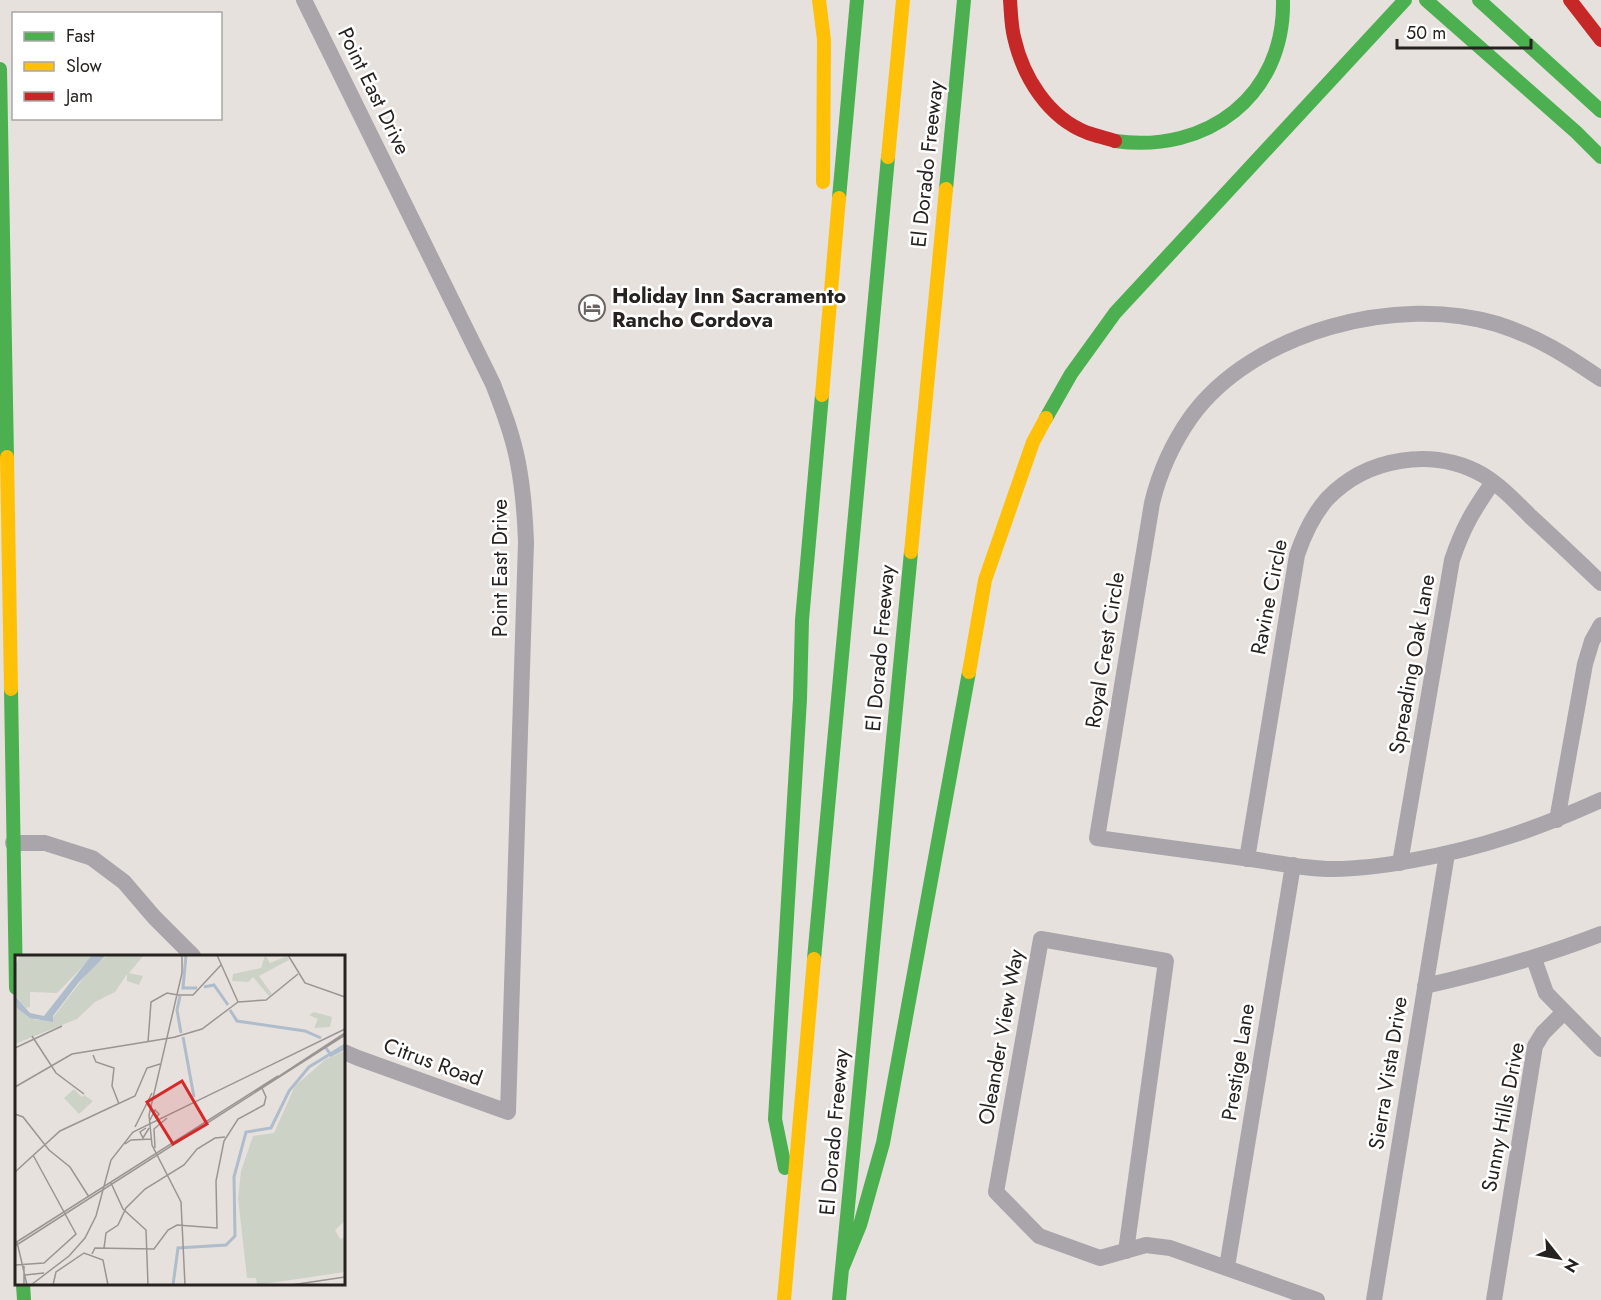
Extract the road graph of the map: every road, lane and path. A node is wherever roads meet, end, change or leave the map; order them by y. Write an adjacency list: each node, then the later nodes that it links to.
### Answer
1 (304, 0): 38 (street, Point East Drive)
2 (819, 0): 16 (main road)
3 (857, 0): 19 (main road)
4 (903, 0): 39 (main road, El Dorado Freeway)
5 (964, 0): 40 (main road, El Dorado Freeway)
6 (1010, 0): 7 (main road)
7 (1283, 0)
8 (1405, 0): 40 (main road)
9 (1426, 0): 15 (main road)
10 (1479, 0): 14 (main road)
11 (1570, 0): 12 (main road)
12 (1601, 40)
13 (0, 69): 25 (main road)
14 (1601, 111)
15 (1601, 158)
16 (823, 195)
17 (822, 230): 19 (main road)
18 (1601, 379): 27 (street, Royal Crest Circle)
19 (821, 392): 39 (main road)
20 (1492, 482): 21 (street, Ravine Circle); 27 (street, Ravine Circle); 28 (street, Spreading Oak Lane)
21 (1601, 583)
22 (1601, 625): 24 (street)
23 (1601, 800): 24 (street, Royal Crest Circle)
24 (1557, 820): 26 (street, Royal Crest Circle)
25 (13, 843): 31 (main road); 32 (street)
26 (1447, 854): 28 (street, Royal Crest Circle); 34 (street, Sierra Vista Drive)
27 (1247, 859): 29 (street, Royal Crest Circle)
28 (1400, 863): 29 (street, Royal Crest Circle)
29 (1293, 865): 42 (street, Prestige Lane)
30 (1601, 934): 33 (street)
31 (15, 955)
32 (191, 955)
33 (1534, 959): 34 (street); 35 (street)
34 (1425, 986): 48 (street, Sierra Vista Drive)
35 (1564, 1012): 36 (street); 49 (street, Sunny Hills Drive)
36 (1601, 1049)
37 (345, 1052): 38 (street, Citrus Road)
38 (508, 1113)
39 (792, 1197): 45 (main road, El Dorado Freeway)
40 (853, 1224): 46 (main road)
41 (1126, 1251): 41 (street, Oleander View Way); 42 (street, Oleander View Way)
42 (1227, 1268): 47 (street, Oleander View Way)
43 (23, 1285): 44 (main road)
44 (24, 1300)
45 (784, 1300)
46 (838, 1300)
47 (1317, 1300)
48 (1374, 1300)
49 (1494, 1300)

